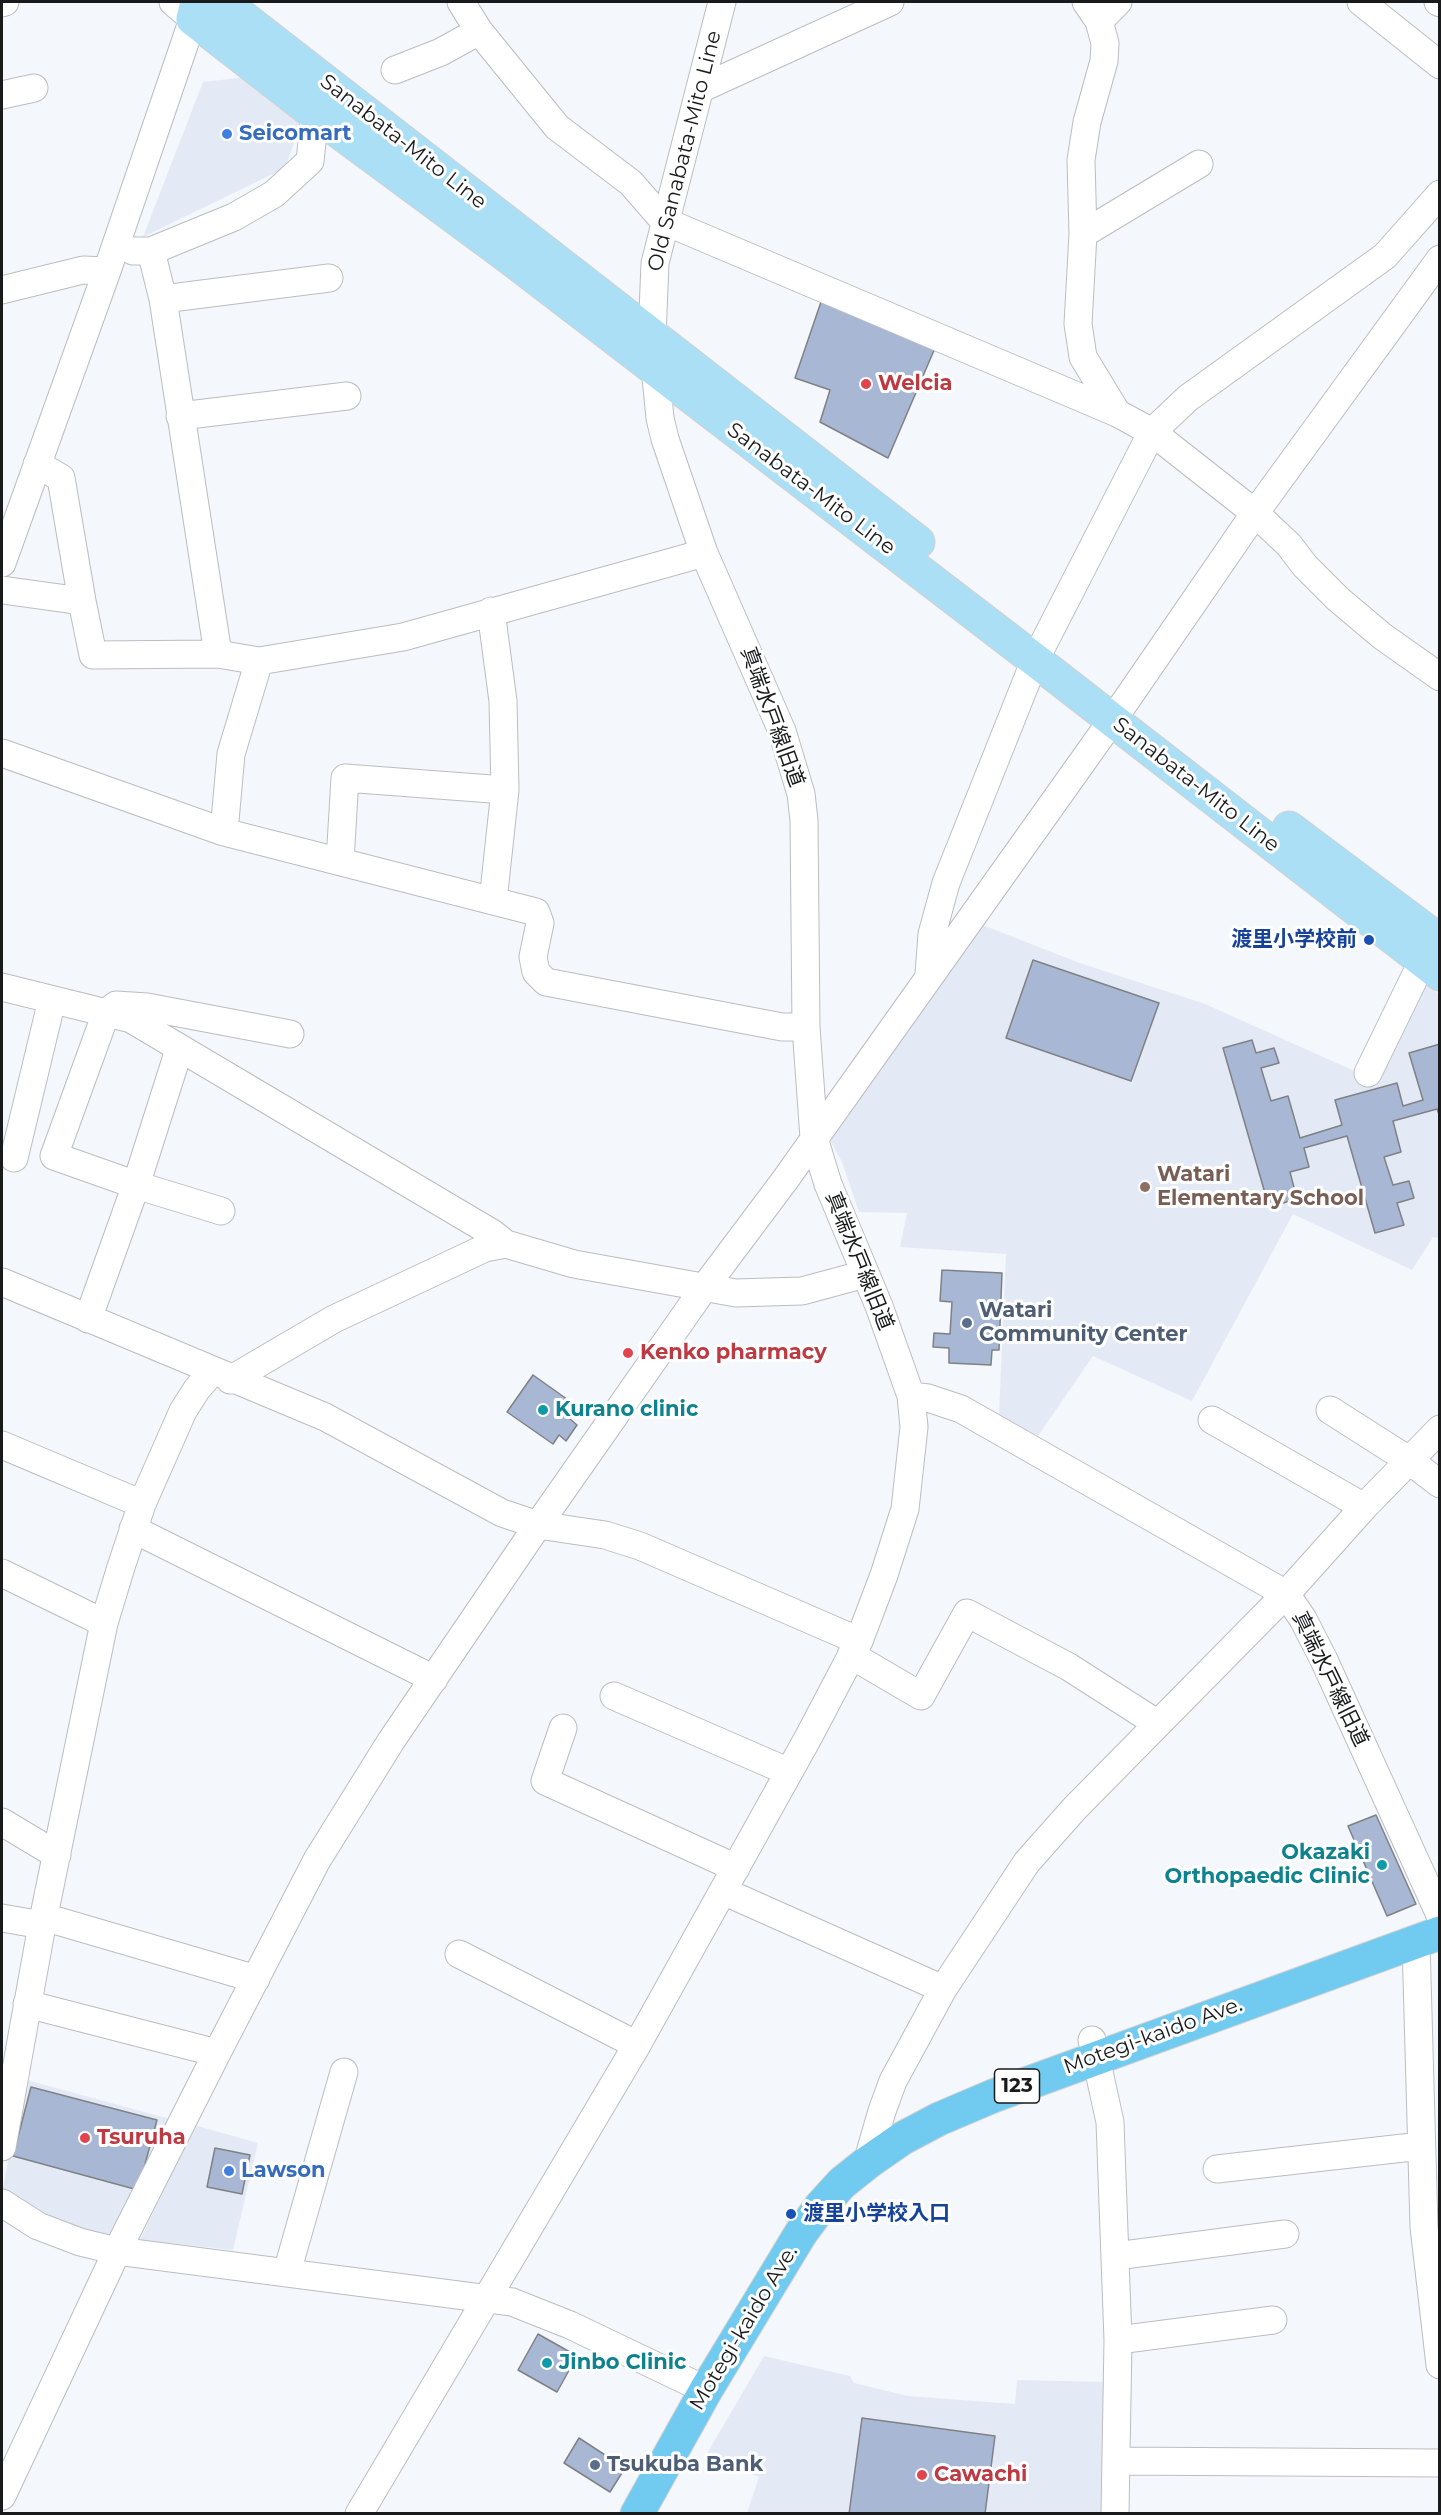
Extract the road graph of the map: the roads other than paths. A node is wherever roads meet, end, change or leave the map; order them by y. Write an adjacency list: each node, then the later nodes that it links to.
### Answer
1 (223, 2): 26 (main road, Sanabata-Mito Line)
2 (461, 2): 9 (street)
3 (722, 2): 13 (street, Old Sanabata-Mito Line)
4 (890, 2): 13 (street)
5 (1118, 2): 8 (street)
6 (1361, 2): 10 (street)
7 (188, 7): 15 (main road, Sanabata-Mito Line); 22 (street)
8 (1093, 11): 19 (street)
9 (478, 31): 11 (street); 18 (street)
10 (1440, 65)
11 (395, 70)
12 (34, 88): 14 (street)
13 (700, 89): 18 (street, Old Sanabata-Mito Line)
14 (2, 95)
15 (315, 114): 20 (street); 26 (main road, Sanabata-Mito Line)
16 (1199, 164): 19 (street)
17 (1440, 194): 30 (street)
18 (664, 221): 26 (street, Old Sanabata-Mito Line); 28 (street)
19 (1083, 234): 28 (street)
20 (151, 251): 22 (street); 25 (street)
21 (1440, 260): 32 (street)
22 (110, 261): 24 (street); 31 (street)
23 (329, 278): 25 (street)
24 (2, 290)
25 (163, 299): 29 (street)
26 (653, 353): 33 (street, 真端水戸線旧道); 38 (main road, Sanabata-Mito Line)
27 (347, 396): 29 (street)
28 (1117, 413): 30 (street)
29 (180, 416): 39 (street)
30 (1152, 432): 32 (street); 38 (street)
31 (37, 464): 34 (street); 36 (street)
32 (1255, 513): 41 (street); 42 (street)
33 (704, 553): 37 (street); 53 (street, 真端水戸線旧道)
34 (2, 563)
35 (2, 590): 36 (street)
36 (82, 601): 39 (street)
37 (490, 611): 40 (street); 44 (street)
38 (1040, 650): 42 (main road, Sanabata-Mito Line); 49 (street)
39 (218, 654): 40 (street)
40 (260, 661): 45 (street)
41 (1439, 676)
42 (1118, 711): 48 (main road, Sanabata-Mito Line); 49 (street)
43 (2, 753): 45 (street)
44 (505, 790): 46 (street); 47 (street)
45 (224, 832): 46 (street)
46 (340, 861): 47 (street)
47 (493, 901): 53 (street)
48 (1435, 946): 56 (street)
49 (929, 975): 57 (street)
50 (2, 987): 51 (street)
51 (52, 999): 52 (street); 58 (street)
52 (106, 1013): 54 (street); 55 (street); 59 (street)
53 (806, 1027): 57 (street, 真端水戸線旧道)
54 (290, 1034)
55 (179, 1050): 59 (street); 61 (street)
56 (1368, 1073)
57 (814, 1138): 62 (street, 真端水戸線旧道); 64 (street)
58 (14, 1158)
59 (136, 1185): 60 (street); 65 (street)
60 (221, 1211)
61 (506, 1244): 64 (street); 66 (street)
62 (865, 1274): 64 (street); 67 (street, 真端水戸線旧道)
63 (2, 1282): 65 (street)
64 (704, 1288): 76 (street)
65 (88, 1319): 66 (street)
66 (221, 1376): 74 (street); 76 (street)
67 (911, 1396): 79 (street, 真端水戸線旧道); 81 (street)
68 (1330, 1410): 72 (street)
69 (1212, 1420): 75 (street)
70 (1440, 1429): 72 (street)
71 (2, 1445): 74 (street)
72 (1410, 1461): 73 (street); 75 (street)
73 (1440, 1484)
74 (142, 1504): 77 (street)
75 (1364, 1507): 79 (street)
76 (538, 1525): 81 (street); 82 (street)
77 (133, 1529): 80 (street); 82 (street)
78 (2, 1573): 80 (street)
79 (1286, 1594): 84 (street); 90 (street, 真端水戸線旧道)
80 (104, 1623): 88 (street)
81 (855, 1648): 84 (street); 86 (street)
82 (434, 1679): 95 (street)
83 (614, 1696): 86 (street)
84 (1158, 1724): 96 (street)
85 (563, 1728): 89 (street)
86 (789, 1772): 89 (street)
87 (2, 1822): 88 (street)
88 (57, 1855): 92 (street)
89 (729, 1879): 96 (street); 98 (street)
90 (1440, 1916)
91 (2, 1918): 92 (street)
92 (43, 1921): 95 (street); 97 (street)
93 (1428, 1937): 99 (highway, Motegi-kaido Ave. / 123); 102 (street)
94 (459, 1954): 98 (street)
95 (256, 1979): 100 (street)
96 (943, 1989): 104 (street)
97 (27, 2004): 100 (street); 103 (street)
98 (637, 2045): 111 (street)
99 (1094, 2048): 104 (highway, Motegi-kaido Ave. / 123); 109 (street)
100 (217, 2053): 108 (street)
101 (344, 2072): 110 (street)
102 (1421, 2146): 105 (street); 112 (street)
103 (2, 2147)
104 (867, 2163): 116 (highway, Motegi-kaido Ave. / 123)
105 (1217, 2169)
106 (2, 2204): 108 (street)
107 (1285, 2234): 109 (street)
108 (117, 2251): 110 (street); 119 (street)
109 (1116, 2256): 114 (street)
110 (288, 2272): 111 (street)
111 (488, 2297): 116 (street); 120 (street)
112 (1437, 2318): 115 (street)
113 (1273, 2320): 114 (street)
114 (1118, 2340): 117 (street)
115 (1440, 2365)
116 (706, 2390): 121 (highway, Motegi-kaido Ave. / 123)
117 (1117, 2461): 118 (street); 122 (street)
118 (1440, 2463)
119 (2, 2496)
120 (359, 2514)
121 (637, 2514)
122 (1115, 2514)

